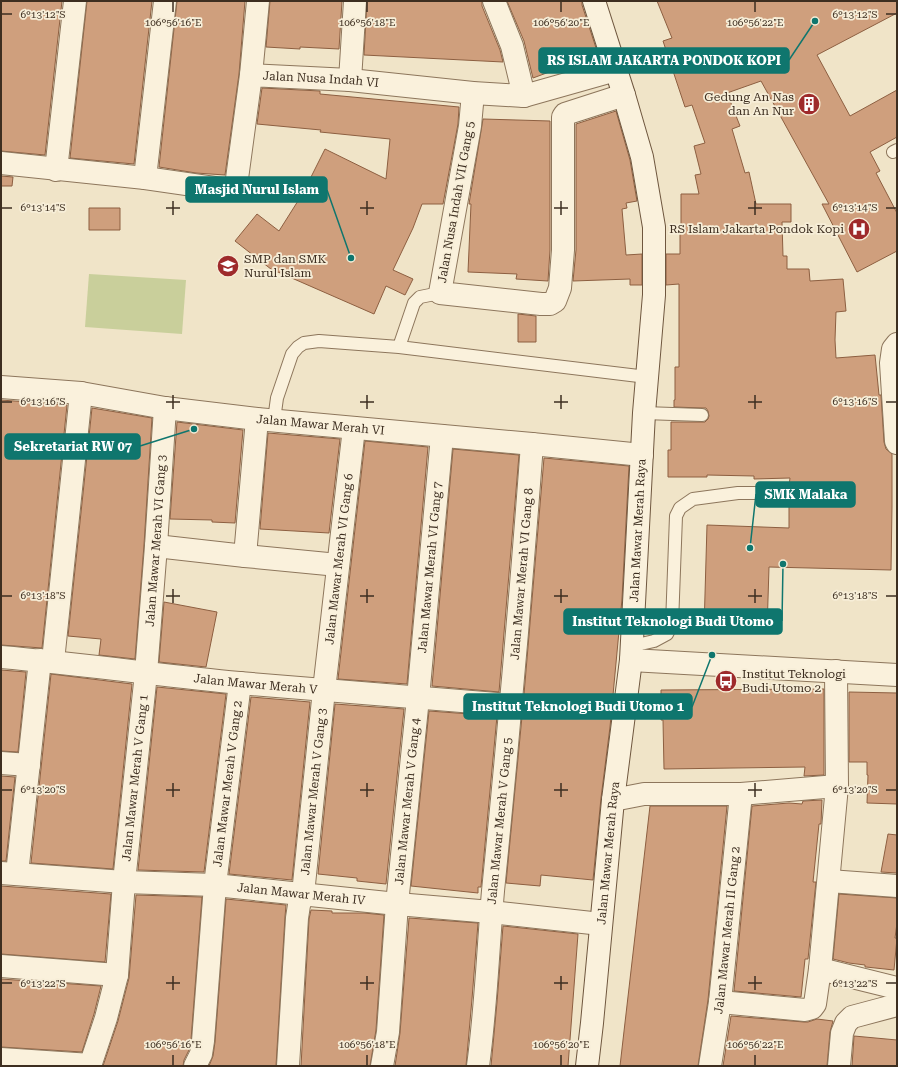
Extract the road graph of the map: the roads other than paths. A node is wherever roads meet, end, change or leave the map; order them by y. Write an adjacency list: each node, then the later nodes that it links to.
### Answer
1 (75, 1): 14 (street)
2 (165, 1): 15 (street)
3 (258, 1): 8 (street)
4 (355, 1): 9 (street)
5 (494, 1): 12 (street)
6 (594, 1): 7 (street, Jalan Mawar Merah Raya)
7 (616, 70): 11 (street, Jalan Mawar Merah Raya); 12 (street, Jalan Nusa Indah VI)
8 (251, 76): 9 (street, Jalan Nusa Indah VI); 15 (street, Jalan Nusa Indah VI)
9 (350, 80): 10 (street, Jalan Nusa Indah VI)
10 (473, 93): 12 (street, Jalan Nusa Indah VI); 16 (street, Jalan Nusa Indah VII Gang 5)
11 (624, 95): 16 (street, Jalan Nusa Indah VII Gang 5); 19 (street, Jalan Mawar Merah Raya)
12 (524, 96)
13 (1, 163): 14 (street, Jalan Nusa Indah VI)
14 (56, 170): 15 (street, Jalan Nusa Indah VI)
15 (145, 178)
16 (440, 293): 18 (lane)
17 (897, 344): 28 (street)
18 (399, 347): 19 (lane); 25 (lane)
19 (647, 377): 23 (street, Jalan Mawar Merah Raya)
20 (1, 387): 21 (street, Jalan Mawar Merah VI)
21 (81, 393): 22 (street, Jalan Mawar Merah VI); 37 (street)
22 (165, 408): 25 (street, Jalan Mawar Merah VI); 32 (street, Jalan Mawar Merah VI Gang 3)
23 (644, 413): 24 (lane); 30 (street, Jalan Mawar Merah Raya)
24 (702, 415)
25 (265, 419): 26 (street, Jalan Mawar Merah VI); 33 (street)
26 (354, 428): 27 (street, Jalan Mawar Merah VI); 34 (street, Jalan Mawar Merah VI Gang 6)
27 (442, 436): 29 (street, Jalan Mawar Merah VI); 43 (street, Jalan Mawar Merah VI Gang 7)
28 (897, 443)
29 (532, 444): 30 (street, Jalan Mawar Merah VI); 44 (street, Jalan Mawar Merah VI Gang 8)
30 (642, 456): 35 (street, Jalan Mawar Merah Raya)
31 (794, 493): 35 (lane)
32 (156, 546): 33 (street); 39 (street, Jalan Mawar Merah VI Gang 3)
33 (245, 556): 34 (street)
34 (338, 565): 42 (street, Jalan Mawar Merah VI Gang 6)
35 (631, 653): 38 (street); 49 (street, Jalan Mawar Merah Raya)
36 (1, 656): 37 (street, Jalan Mawar Merah V)
37 (46, 661): 39 (street, Jalan Mawar Merah V); 46 (street)
38 (836, 671): 40 (street); 47 (street)
39 (146, 673): 41 (street, Jalan Mawar Merah V); 52 (street, Jalan Mawar Merah V Gang 1)
40 (897, 674)
41 (240, 683): 42 (street, Jalan Mawar Merah V); 53 (street, Jalan Mawar Merah V Gang 2)
42 (324, 690): 43 (street, Jalan Mawar Merah V); 55 (street, Jalan Mawar Merah V Gang 3)
43 (418, 698): 44 (street, Jalan Mawar Merah V); 56 (street, Jalan Mawar Merah V Gang 4)
44 (511, 705): 57 (street, Jalan Mawar Merah V Gang 5)
45 (1, 763): 46 (street)
46 (29, 765): 50 (street)
47 (837, 786): 48 (street); 51 (street)
48 (741, 794): 49 (street); 63 (street, Jalan Mawar Merah II Gang 2)
49 (613, 800): 58 (street, Jalan Mawar Merah Raya)
50 (9, 873): 52 (street, Jalan Mawar Merah IV)
51 (828, 881): 54 (street); 60 (street)
52 (124, 882): 53 (street, Jalan Mawar Merah IV); 61 (street, Jalan Mawar Merah V Gang 1)
53 (215, 885): 55 (street, Jalan Mawar Merah IV); 67 (street, Jalan Mawar Merah V Gang 2)
54 (897, 886)
55 (303, 894): 56 (street, Jalan Mawar Merah IV); 68 (street, Jalan Mawar Merah V Gang 3)
56 (397, 904): 57 (street, Jalan Mawar Merah IV); 69 (street, Jalan Mawar Merah V Gang 4)
57 (491, 912): 58 (street, Jalan Mawar Merah IV); 70 (street, Jalan Mawar Merah V Gang 5)
58 (601, 924): 71 (street, Jalan Mawar Merah Raya)
59 (1, 966): 61 (street)
60 (820, 970): 62 (street); 63 (street)
61 (117, 975): 66 (street, Jalan Mawar Merah V Gang 1)
62 (897, 988)
63 (720, 1002): 72 (street, Jalan Mawar Merah II Gang 2)
64 (897, 1005): 73 (street)
65 (1, 1059): 66 (street)
66 (90, 1066)
67 (195, 1066)
68 (288, 1066)
69 (382, 1066)
70 (478, 1066)
71 (587, 1066)
72 (710, 1066)
73 (839, 1066)

